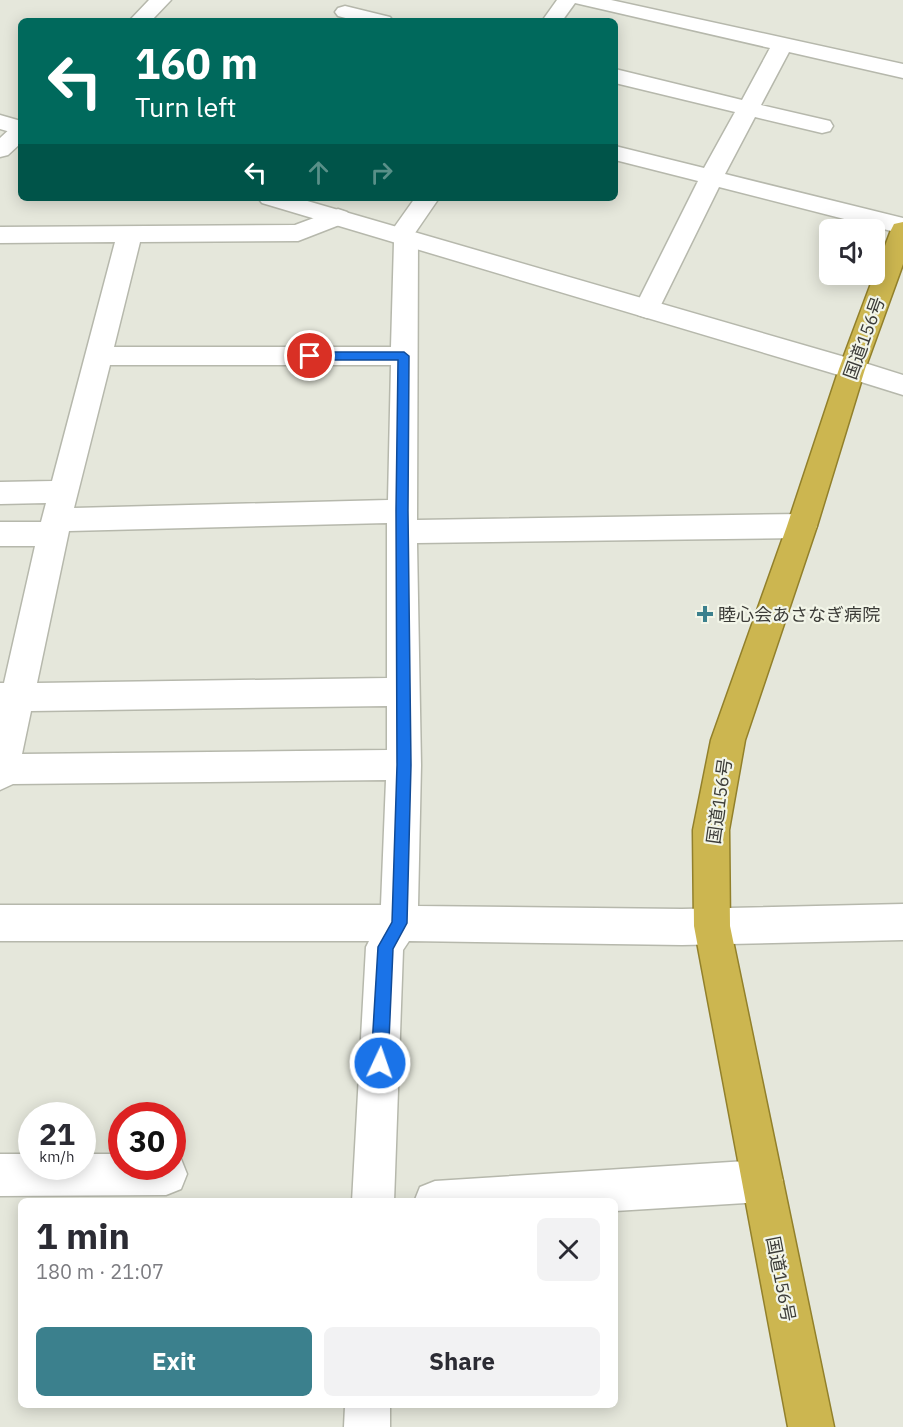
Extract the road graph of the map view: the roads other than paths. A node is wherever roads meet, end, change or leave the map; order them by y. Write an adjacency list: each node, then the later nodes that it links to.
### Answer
1 (161, 0): 5 (street)
2 (567, 0): 7 (street)
3 (583, 0): 8 (street)
4 (345, 12): 6 (street)
5 (142, 18)
6 (370, 18)
7 (554, 18)
8 (782, 45): 9 (street); 11 (street)
9 (903, 71)
10 (618, 77): 11 (street)
11 (747, 108): 13 (street); 18 (street)
12 (0, 122): 14 (street)
13 (822, 126)
14 (18, 129)
15 (18, 133): 16 (street)
16 (0, 150)
17 (618, 154): 18 (street)
18 (711, 178): 22 (street); 26 (street)
19 (281, 201): 21 (street)
20 (425, 201): 25 (street)
21 (338, 217): 23 (street); 25 (street)
22 (903, 228): 29 (highway, 国道156号)
23 (130, 233): 24 (street); 27 (street)
24 (0, 235)
25 (403, 237): 26 (street); 28 (street)
26 (647, 309): 29 (street)
27 (99, 356): 28 (street); 32 (street)
28 (404, 356): 33 (street)
29 (852, 369): 30 (street); 34 (highway, 国道156号)
30 (903, 385)
31 (0, 493): 32 (street)
32 (58, 515): 33 (street); 35 (street); 37 (street)
33 (402, 522): 34 (street); 36 (street)
34 (801, 526): 43 (highway, 国道156号)
35 (0, 534)
36 (404, 692): 37 (street); 38 (street)
37 (9, 697): 39 (street)
38 (404, 765): 39 (street); 42 (street)
39 (1, 772)
40 (903, 922): 43 (street)
41 (0, 923): 42 (street)
42 (399, 923): 43 (street); 47 (street)
43 (712, 926): 46 (highway, 国道156号)
44 (108, 1174): 45 (street)
45 (0, 1175)
46 (762, 1181): 48 (street); 51 (highway, 国道156号)
47 (373, 1198)
48 (497, 1198)
49 (368, 1408): 50 (street)
50 (367, 1427)
51 (811, 1427)

